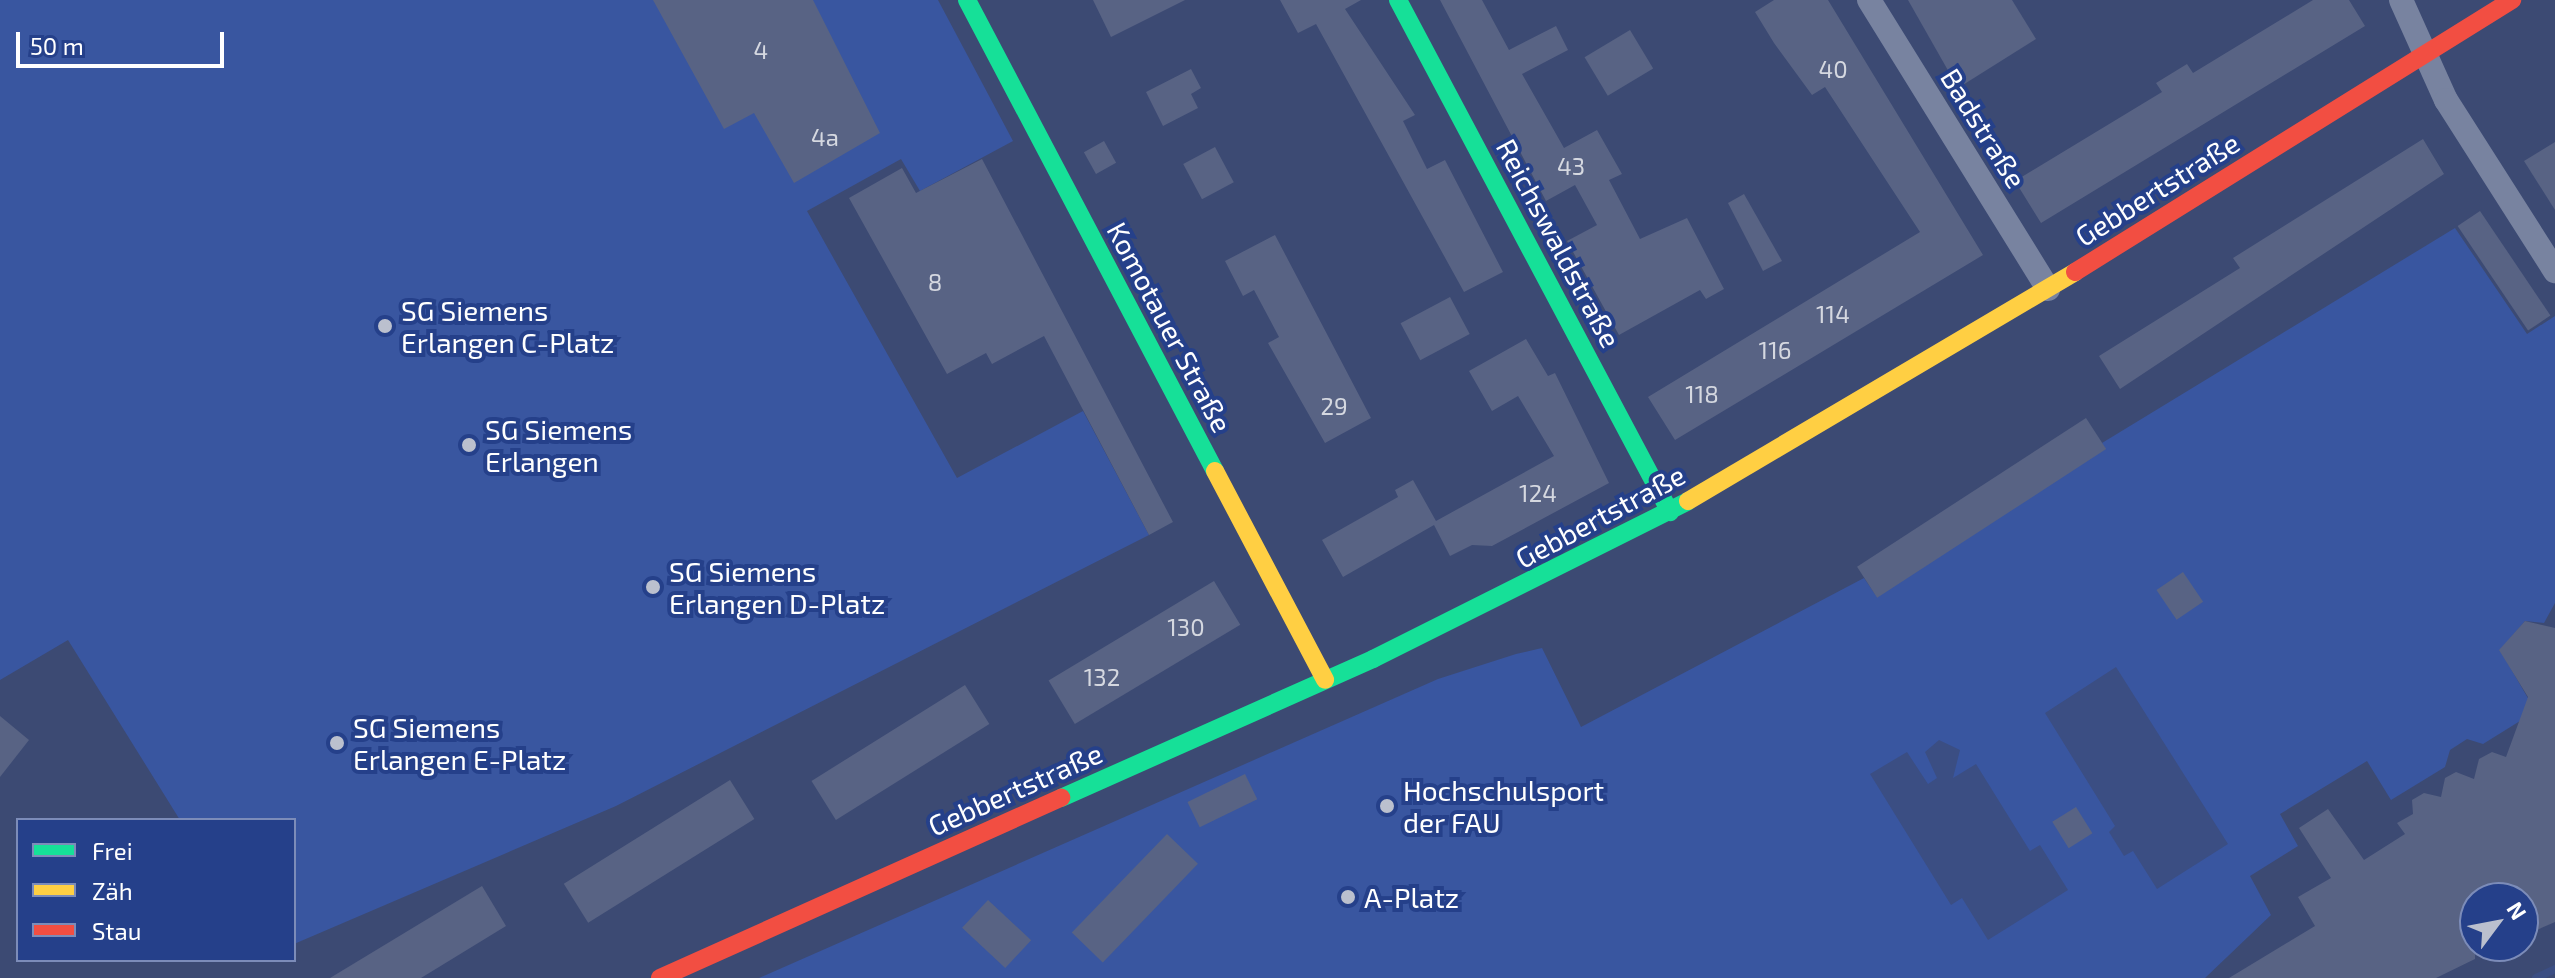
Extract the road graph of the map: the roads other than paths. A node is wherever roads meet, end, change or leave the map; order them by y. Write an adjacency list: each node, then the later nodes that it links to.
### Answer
1 (967, 0): 10 (street, Komotauer Straße)
2 (1398, 0): 9 (street, Reichswaldstraße)
3 (1869, 0): 8 (street, Badstraße)
4 (2401, 0): 6 (street)
5 (2512, 0): 6 (street, Gebbertstraße)
6 (2427, 53): 7 (street); 8 (street, Gebbertstraße)
7 (2555, 271)
8 (2048, 289): 9 (street, Gebbertstraße)
9 (1670, 512): 10 (street, Gebbertstraße)
10 (1325, 680): 11 (street, Gebbertstraße)
11 (660, 978)

